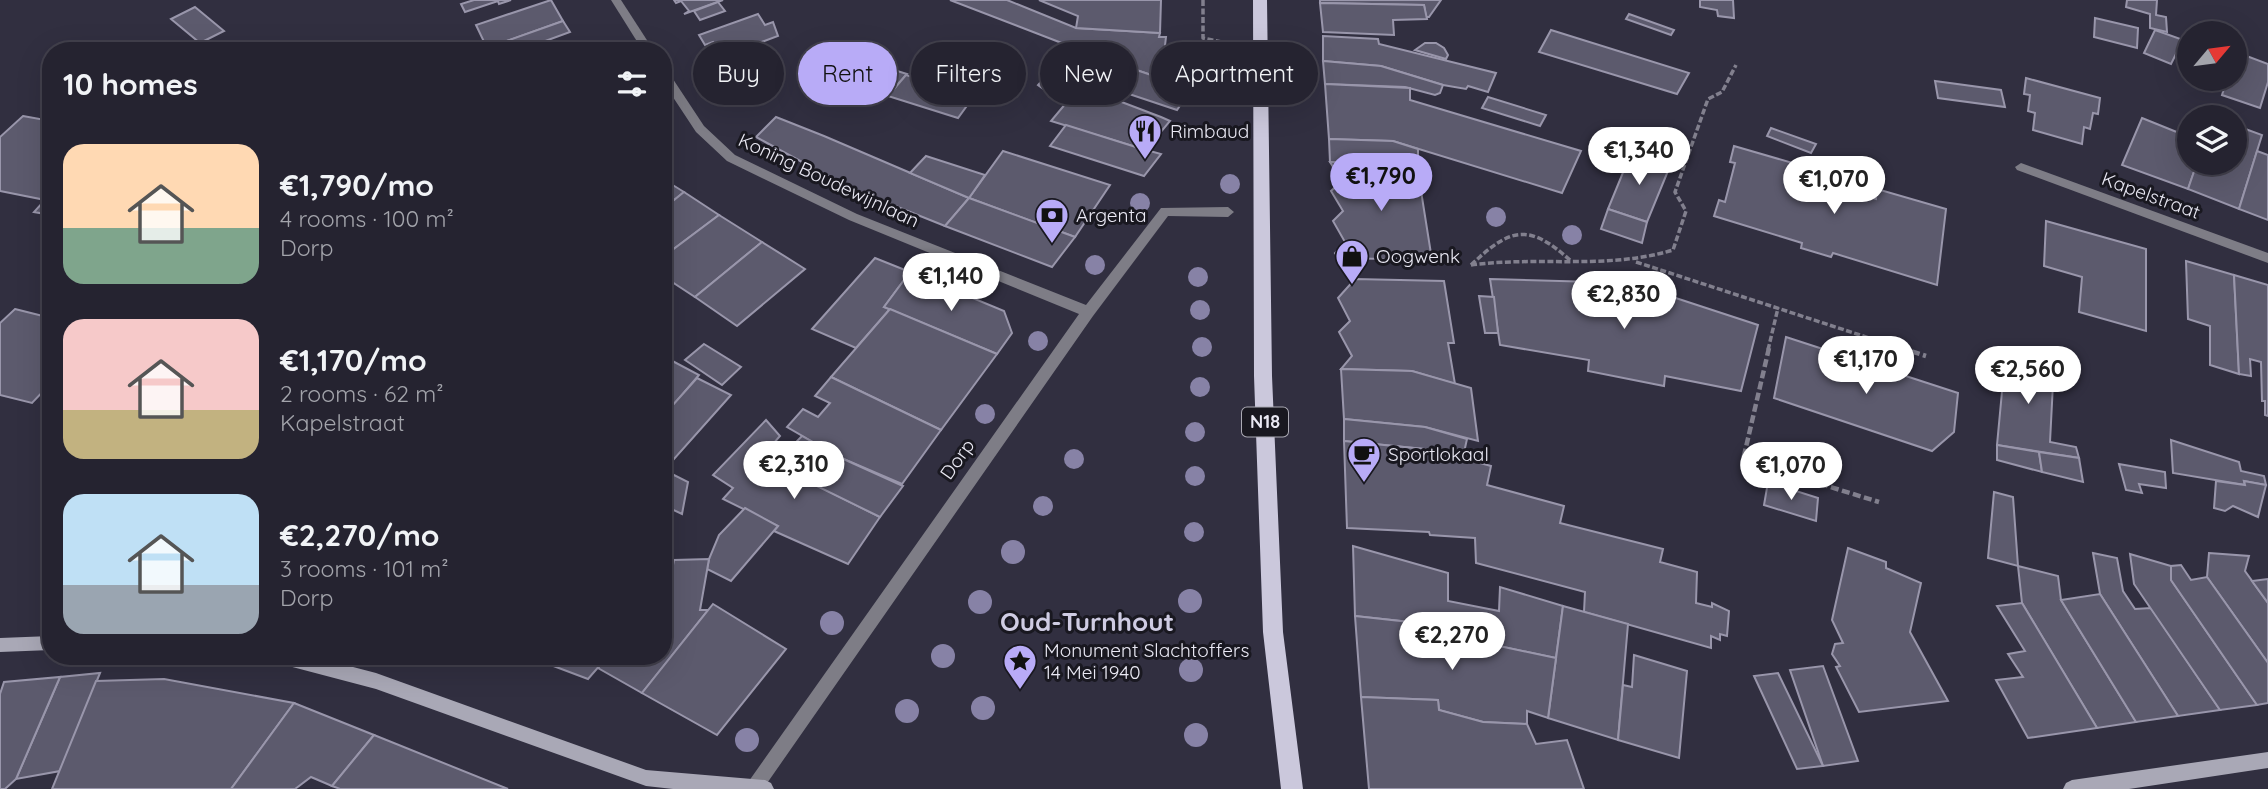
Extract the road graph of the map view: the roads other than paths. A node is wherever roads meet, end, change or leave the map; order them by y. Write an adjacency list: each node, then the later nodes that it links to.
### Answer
1 (616, 0): 3 (street)
2 (1260, 0): 15 (main road, N18)
3 (643, 42)
4 (672, 87): 8 (street, Koning Boudewijnlaan)
5 (2021, 167): 7 (street, Kapelstraat)
6 (1228, 212): 8 (street, Dorp)
7 (2268, 258)
8 (1088, 312): 14 (street, Dorp)
9 (42, 643): 10 (street)
10 (0, 645)
11 (315, 665): 13 (street, Dorp)
12 (2268, 760): 16 (street)
13 (642, 784): 14 (street, Dorp)
14 (759, 788)
15 (1292, 789)
16 (2072, 789)

